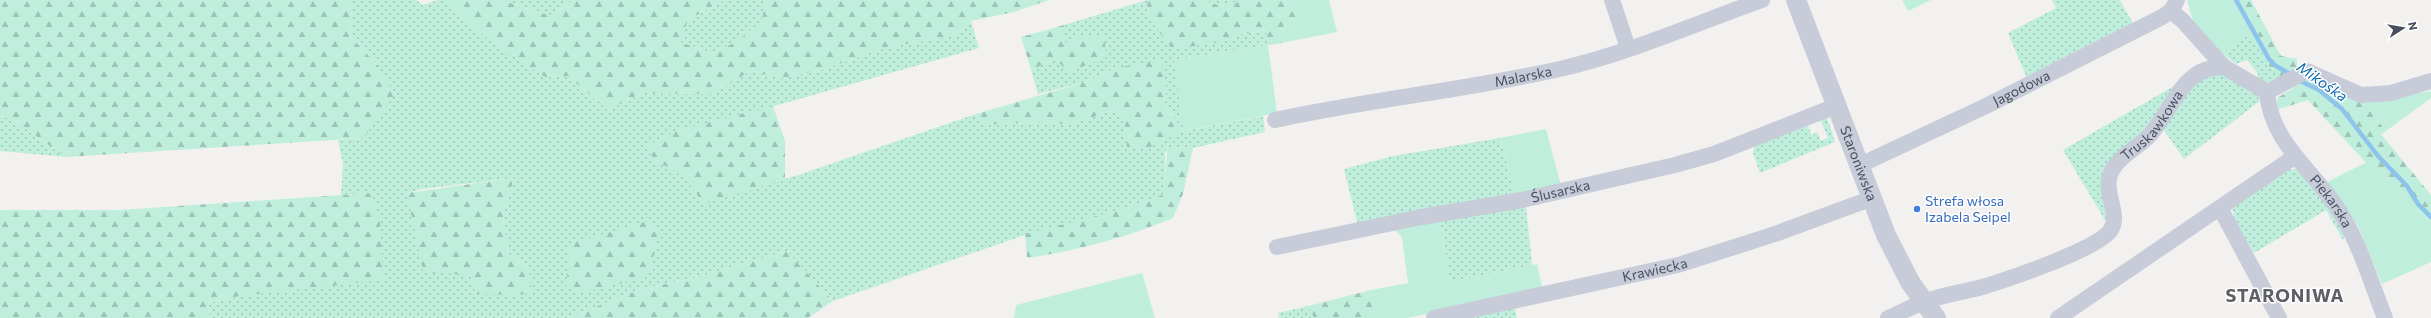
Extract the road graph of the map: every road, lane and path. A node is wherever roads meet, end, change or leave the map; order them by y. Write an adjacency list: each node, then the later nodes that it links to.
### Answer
1 (1612, 0): 5 (street)
2 (1762, 0): 5 (street, Malarska)
3 (1796, 0): 9 (street, Staroniwska)
4 (2174, 6): 6 (street); 12 (street, Jagodowa)
5 (1628, 48): 10 (street, Malarska)
6 (2224, 66): 8 (street); 16 (street, Truskawkowa)
7 (2431, 81): 8 (street)
8 (2267, 92): 11 (street, Piekarska)
9 (1836, 106): 12 (street, Staroniwska); 15 (street, Ślusarska)
10 (1275, 120)
11 (2294, 156): 14 (street); 22 (street, Piekarska)
12 (1858, 166): 13 (street, Staroniwska)
13 (1870, 199): 16 (street, Staroniwska); 17 (street, Krawiecka)
14 (2220, 208): 20 (street); 21 (street)
15 (1277, 247)
16 (1923, 302): 18 (street); 19 (street, Staroniwska)
17 (1434, 318)
18 (1888, 318)
19 (1936, 318)
20 (2058, 318)
21 (2279, 318)
22 (2385, 318)

